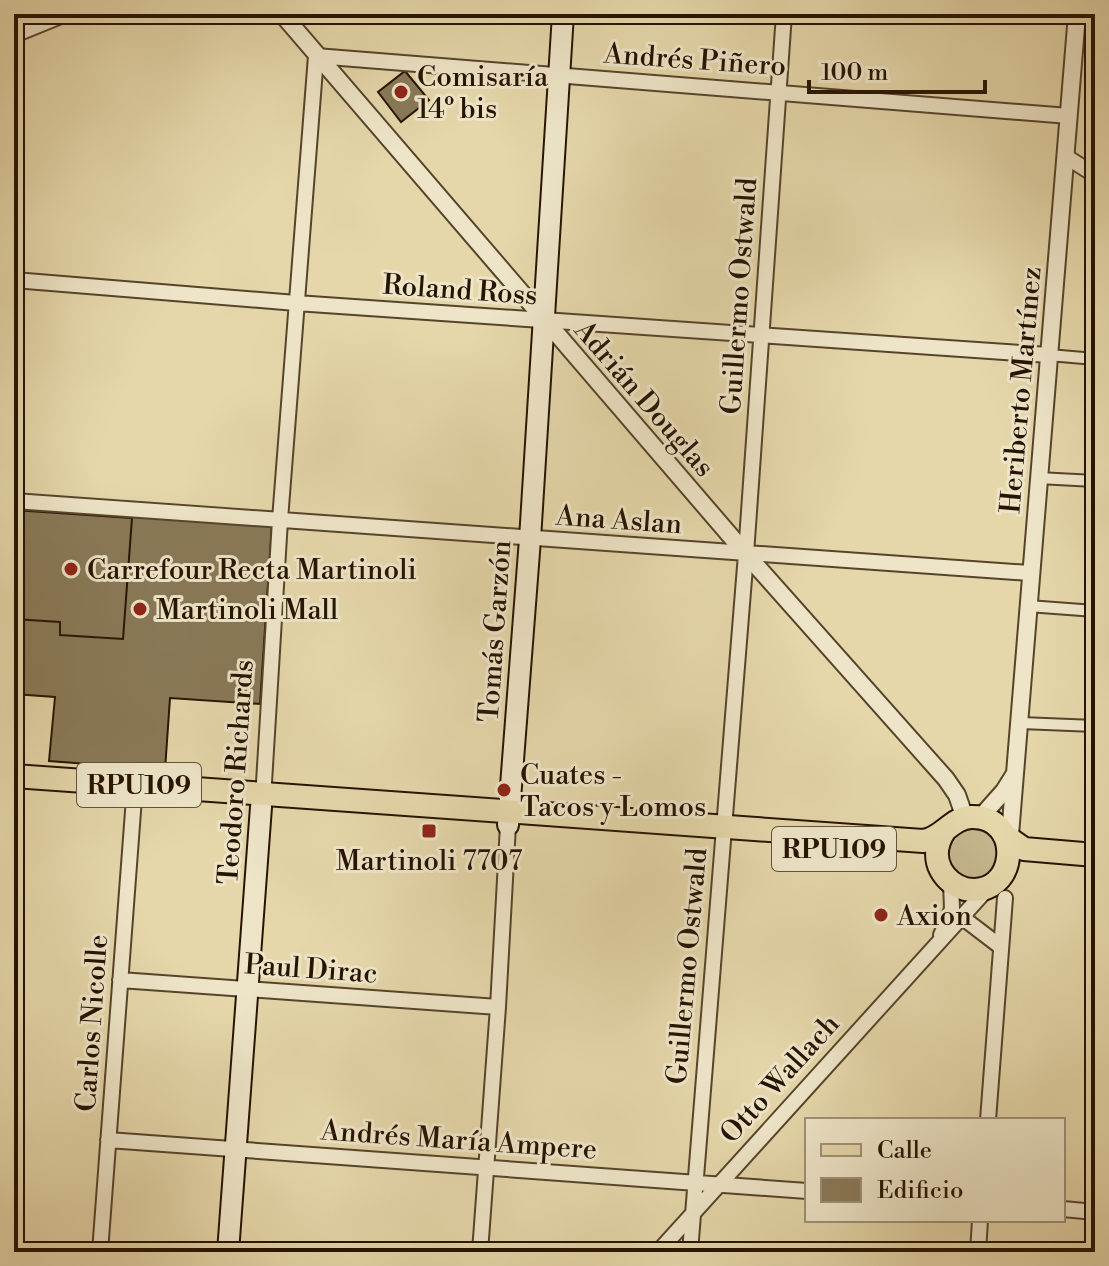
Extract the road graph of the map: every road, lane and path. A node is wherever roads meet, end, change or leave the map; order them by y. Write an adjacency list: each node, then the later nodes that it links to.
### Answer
1 (63, 14): 8 (street)
2 (282, 14): 9 (street, Adrián Douglas)
3 (563, 14): 10 (main road, Tomás Garzón)
4 (784, 14): 11 (street, Guillermo Ostwald)
5 (1077, 14): 12 (street, Heriberto Martínez)
6 (1090, 14): 7 (street)
7 (1095, 17)
8 (14, 34)
9 (316, 56): 10 (street, Andrés Piñero); 16 (street, Teodoro Richards); 17 (street, Adrián Douglas)
10 (560, 75): 11 (street, Andrés Piñero); 17 (main road, Tomás Garzón)
11 (779, 92): 12 (street, Andrés Piñero); 18 (street, Guillermo Ostwald)
12 (1069, 116): 13 (street, Heriberto Martínez)
13 (1065, 156): 14 (street); 19 (street, Heriberto Martínez)
14 (1095, 175)
15 (14, 280): 16 (street, Roland Ross)
16 (296, 303): 17 (street, Roland Ross); 24 (street, Teodoro Richards)
17 (543, 320): 18 (street, Roland Ross); 25 (main road, Tomás Garzón); 26 (street, Adrián Douglas)
18 (760, 334): 19 (street, Roland Ross); 26 (street, Guillermo Ostwald)
19 (1049, 355): 20 (street, Roland Ross); 21 (street, Heriberto Martínez)
20 (1095, 359)
21 (1038, 478): 22 (street); 27 (street, Heriberto Martínez)
22 (1095, 481)
23 (14, 501): 24 (street, Ana Aslan)
24 (280, 520): 25 (street, Ana Aslan); 36 (street, Teodoro Richards)
25 (530, 539): 26 (street, Ana Aslan); 37 (main road, Tomás Garzón)
26 (746, 554): 27 (street, Ana Aslan); 38 (street, Adrián Douglas); 39 (street, Guillermo Ostwald)
27 (1030, 573): 28 (street, Heriberto Martínez)
28 (1028, 606): 29 (street); 30 (street, Heriberto Martínez)
29 (1095, 611)
30 (1021, 723): 31 (street); 32 (street, Heriberto Martínez)
31 (1095, 726)
32 (1017, 770): 38 (street); 40 (street, Heriberto Martínez)
33 (14, 776): 36 (main road, RPU109)
34 (14, 789): 35 (main road, RPU109)
35 (134, 798): 36 (main road, RPU109); 48 (street, Carlos Nicolle)
36 (263, 801): 37 (main road, RPU109); 49 (main road, Teodoro Richards)
37 (508, 818): 39 (main road, RPU109); 50 (street, Tomás Garzón)
38 (963, 822): 39 (main road, RPU109); 40 (main road); 43 (main road, RPU109)
39 (723, 833): 43 (main road, RPU109); 55 (street, Guillermo Ostwald)
40 (1008, 841): 41 (main road); 44 (main road)
41 (1095, 855)
42 (1095, 869): 44 (main road, RPU109)
43 (946, 876): 44 (main road, RPU109); 46 (street, Otto Wallach)
44 (999, 886): 45 (street, Otto Wallach); 47 (street)
45 (963, 918): 46 (street, Otto Wallach); 47 (street)
46 (939, 939): 56 (street, Otto Wallach)
47 (1001, 947): 51 (street)
48 (120, 980): 49 (street, Paul Dirac); 52 (street, Carlos Nicolle)
49 (246, 989): 50 (street, Paul Dirac); 53 (main road, Teodoro Richards)
50 (498, 1007): 54 (street, Tomás Garzón)
51 (988, 1118)
52 (108, 1140): 53 (street, Andrés María Ampere); 62 (street, Carlos Nicolle)
53 (235, 1149): 54 (street, Andrés María Ampere); 63 (main road, Teodoro Richards)
54 (486, 1167): 55 (street, Andrés María Ampere); 64 (street, Tomás Garzón)
55 (695, 1182): 56 (street, Andrés María Ampere); 60 (street, Guillermo Ostwald)
56 (719, 1184): 57 (street, Andrés María Ampere); 60 (street, Otto Wallach)
57 (805, 1191)
58 (1065, 1209): 59 (street)
59 (1095, 1212)
60 (693, 1214): 65 (street, Otto Wallach); 66 (street, Guillermo Ostwald)
61 (980, 1222): 67 (street)
62 (100, 1252)
63 (228, 1252)
64 (480, 1252)
65 (658, 1252)
66 (690, 1252)
67 (978, 1252)

